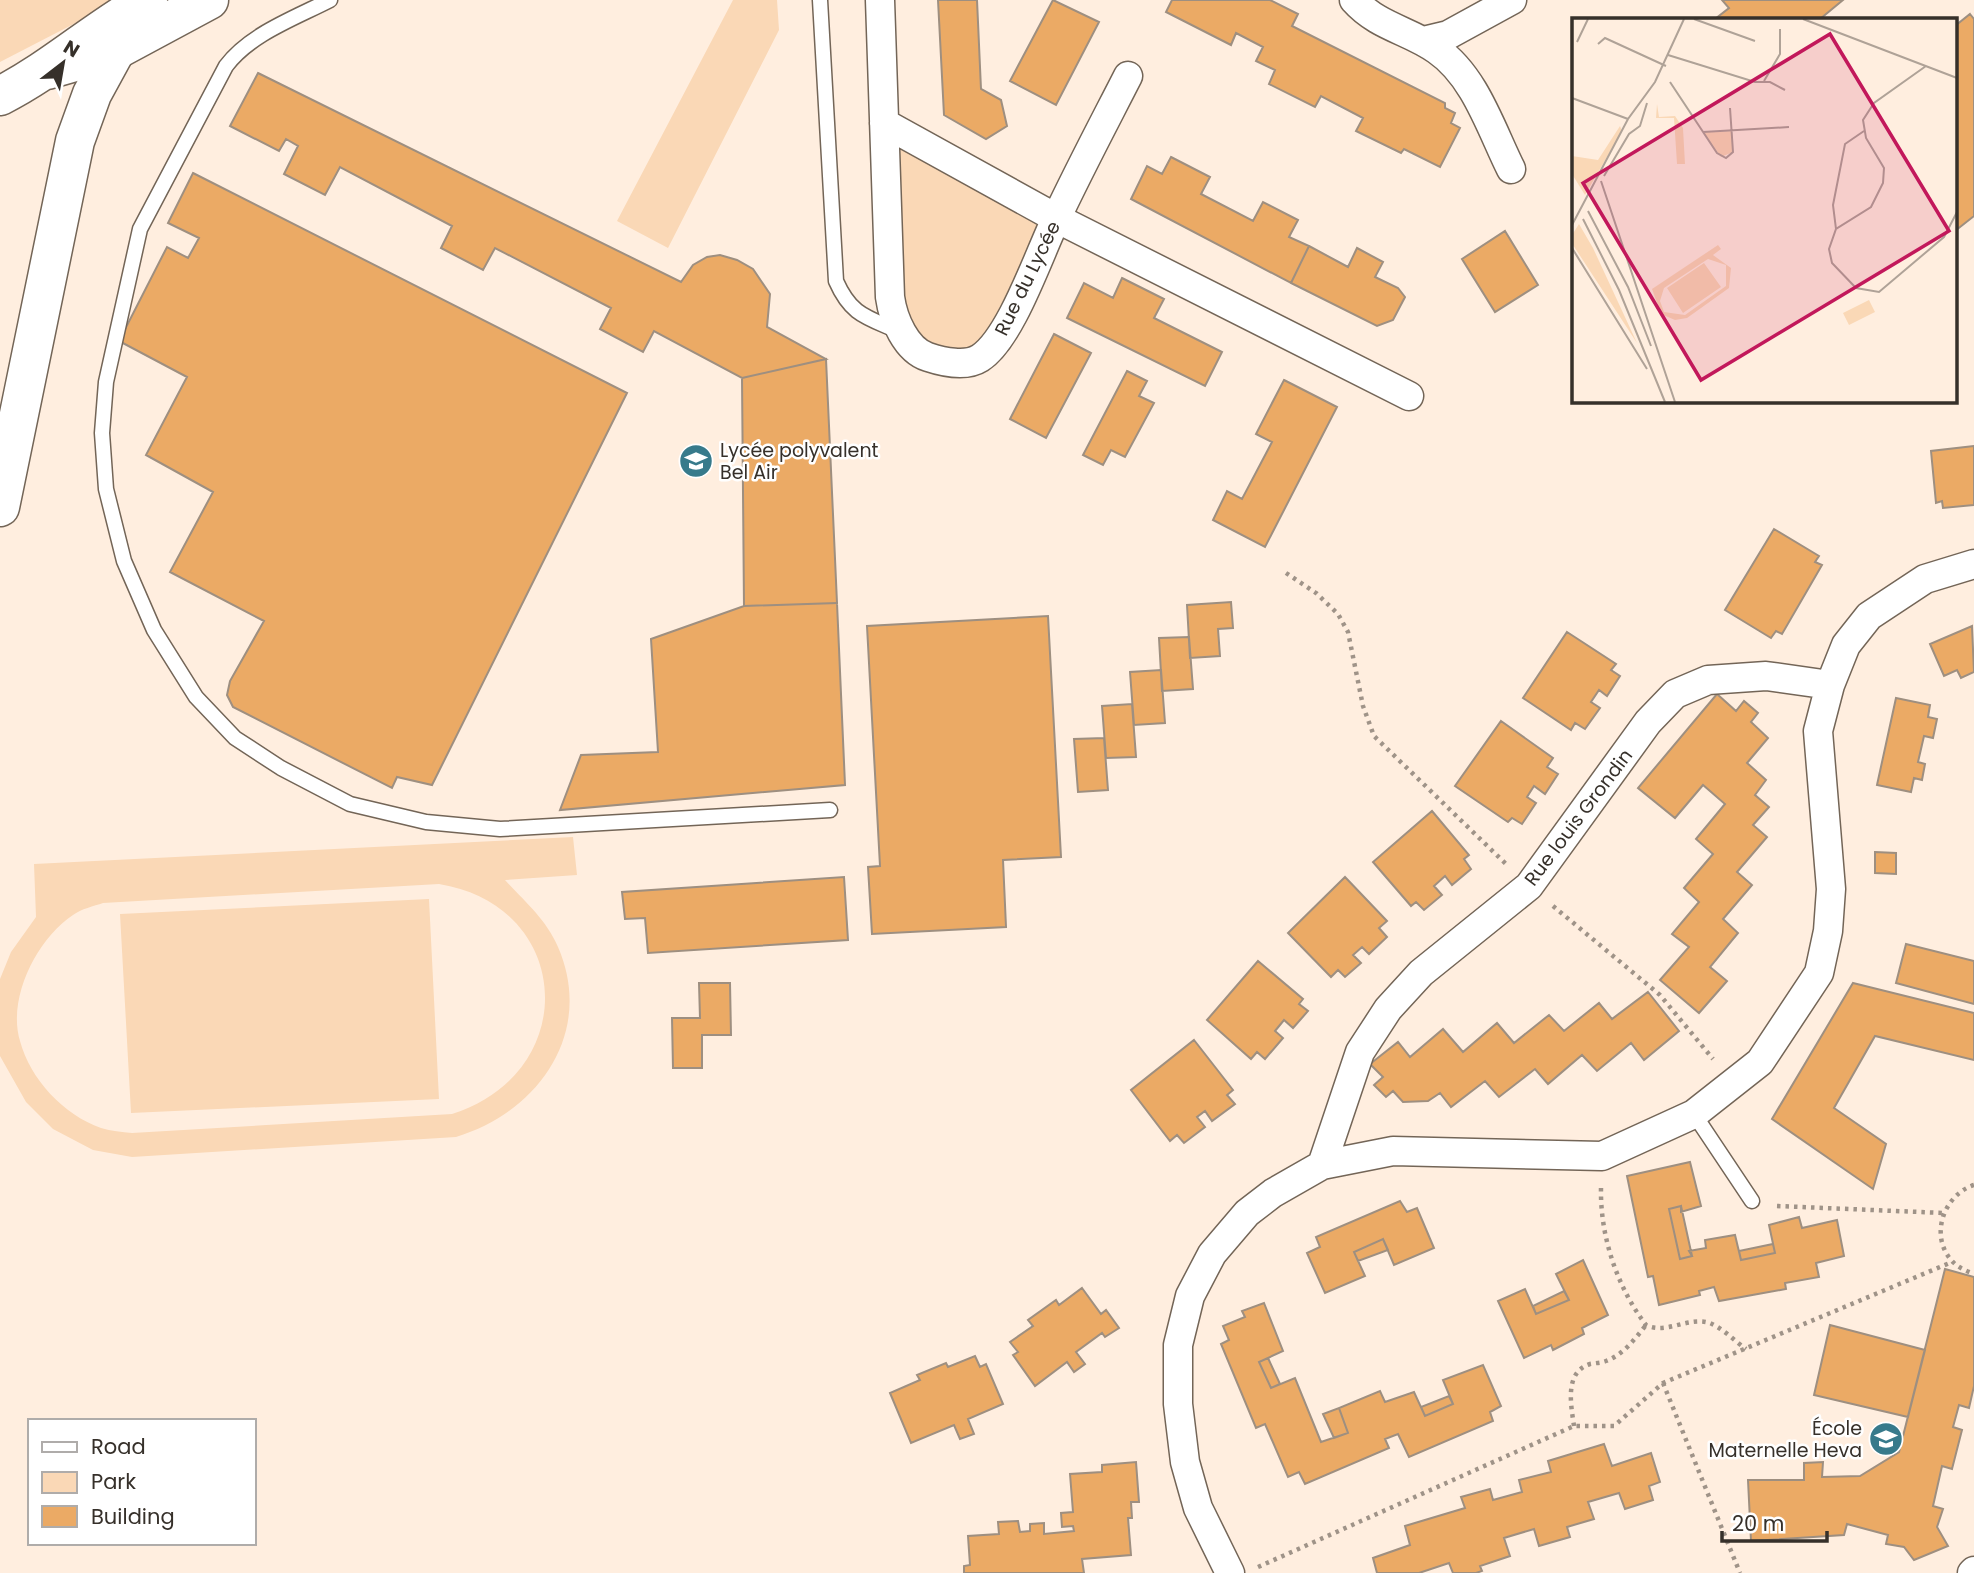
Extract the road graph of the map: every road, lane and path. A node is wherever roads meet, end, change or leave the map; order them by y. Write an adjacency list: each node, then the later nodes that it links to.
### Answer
1 (148, 0): 10 (main road)
2 (209, 0): 9 (main road)
3 (330, 0): 22 (lane)
4 (820, 0): 16 (lane)
5 (880, 0): 13 (street, Rue du Lycée)
6 (1354, 0): 8 (street)
7 (1512, 0): 8 (street)
8 (1423, 41): 14 (street)
9 (116, 50): 10 (main road); 18 (main road)
10 (47, 69): 12 (main road)
11 (1128, 76): 15 (street, Rue du Lycée)
12 (5, 93)
13 (884, 123): 15 (street); 16 (street, Rue du Lycée)
14 (1511, 169)
15 (1056, 218): 16 (street, Rue du Lycée); 17 (street)
16 (900, 332)
17 (1409, 396)
18 (0, 507)
19 (1974, 564): 21 (street)
20 (1286, 573): 23 (path)
21 (1830, 685): 23 (street, Rue louis Grondin); 24 (street)
22 (830, 810)
23 (1529, 886): 24 (path); 27 (street, Rue louis Grondin)
24 (1733, 1084): 25 (street)
25 (1694, 1114): 26 (street); 29 (lane)
26 (1602, 1156): 27 (street); 33 (path)
27 (1322, 1165): 38 (street)
28 (1974, 1185): 30 (path)
29 (1752, 1200): 30 (path)
30 (1944, 1213): 31 (path)
31 (1952, 1262): 32 (path); 34 (path)
32 (1974, 1274)
33 (1646, 1325): 34 (path); 36 (path)
34 (1746, 1349): 35 (path)
35 (1663, 1383): 36 (path); 39 (path)
36 (1573, 1426): 37 (path)
37 (1257, 1567)
38 (1230, 1573)
39 (1740, 1573)

